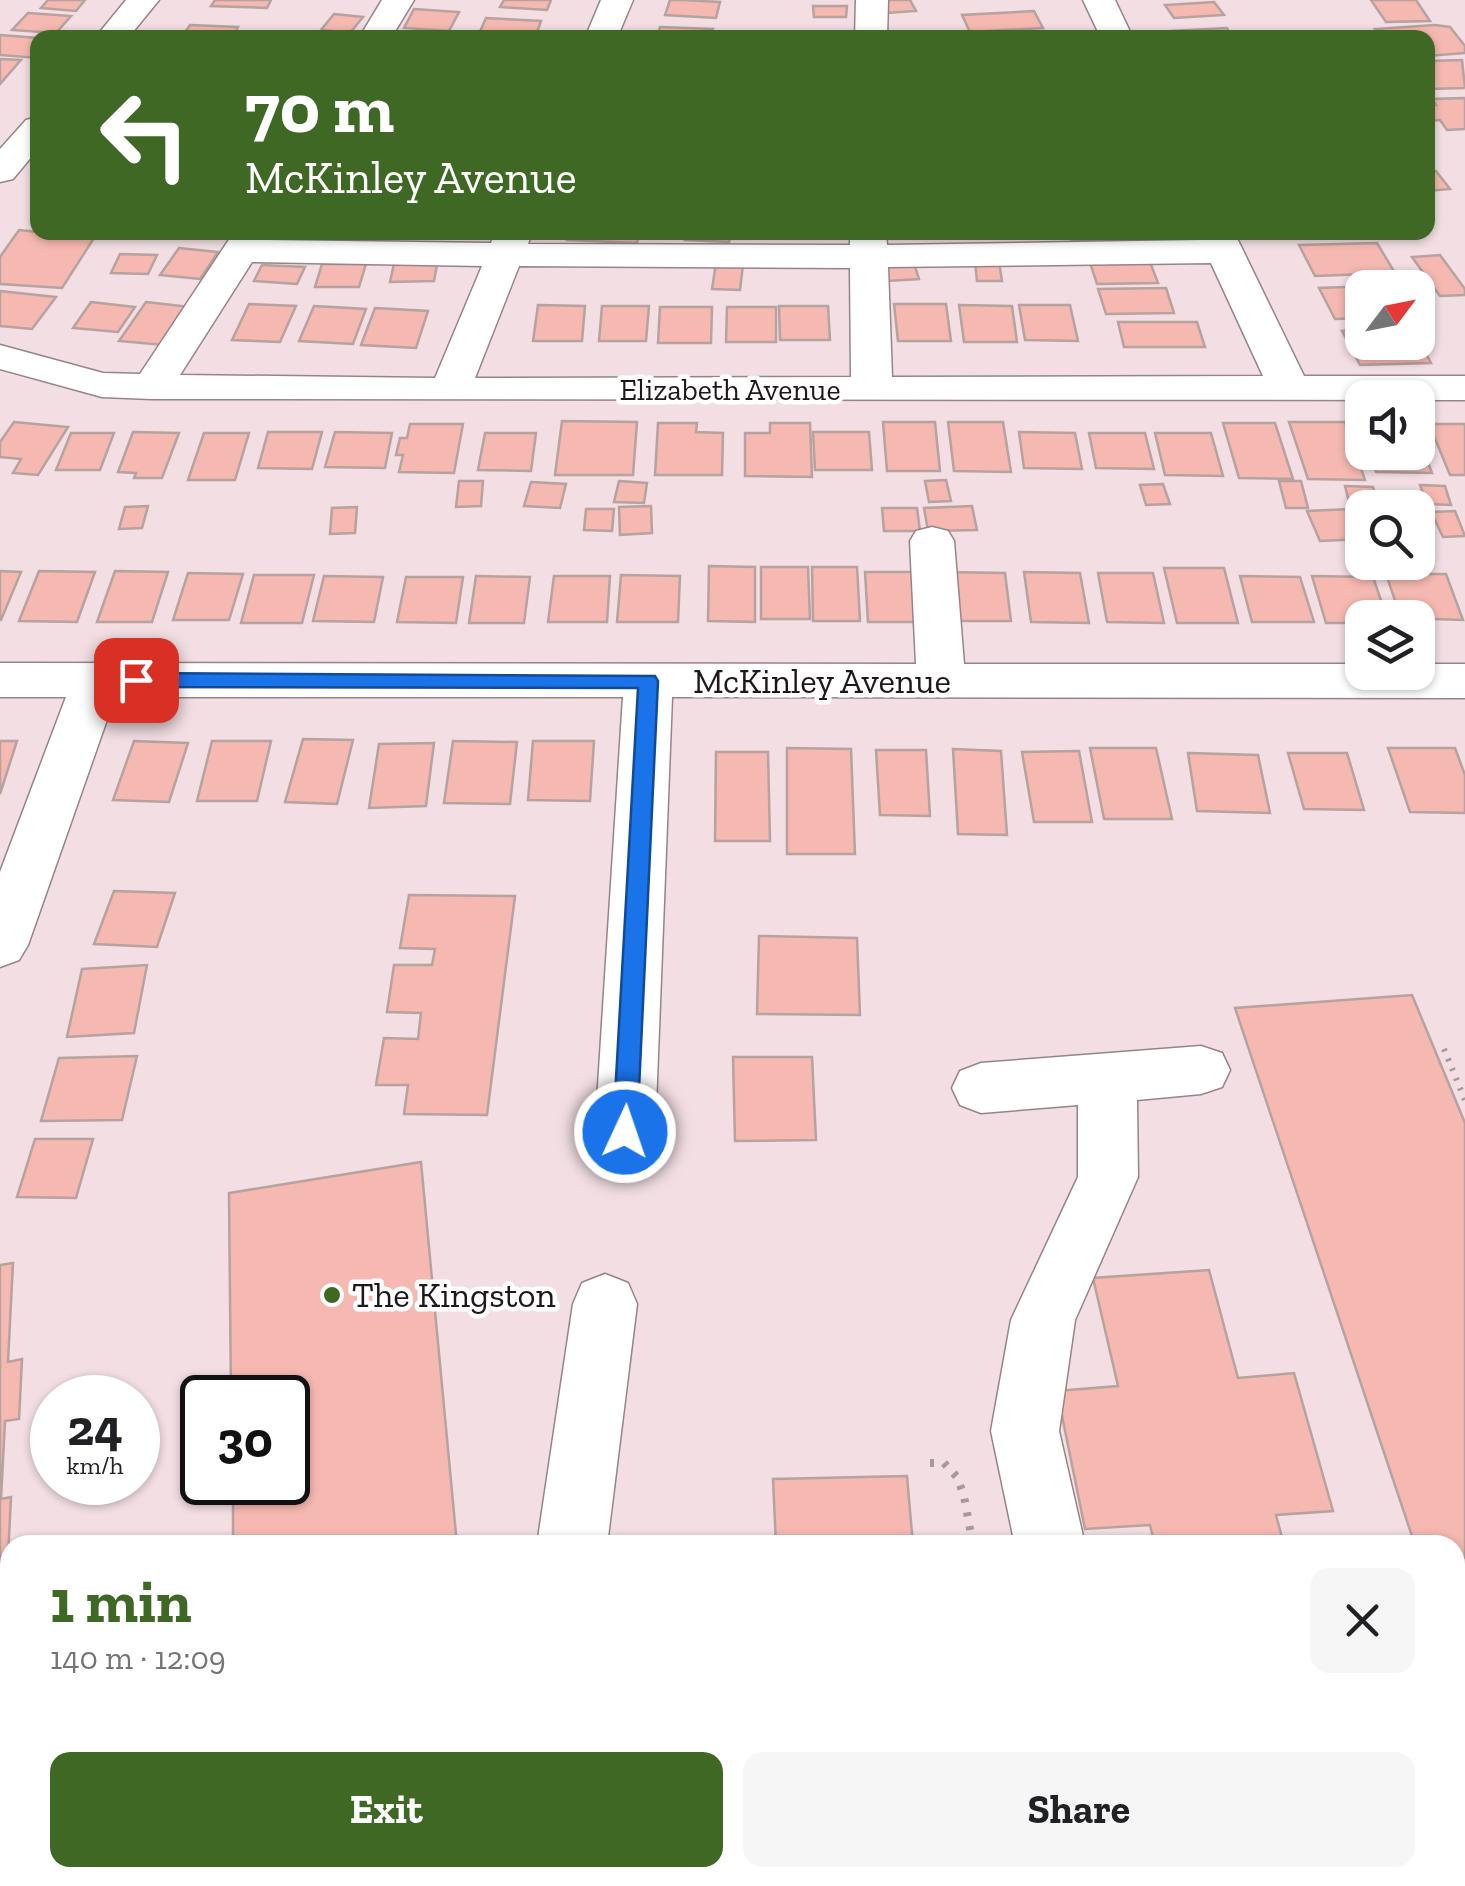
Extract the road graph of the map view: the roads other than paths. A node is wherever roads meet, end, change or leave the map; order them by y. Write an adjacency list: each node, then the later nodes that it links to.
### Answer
1 (142, 0): 6 (street)
2 (398, 0): 7 (street)
3 (617, 0): 8 (street)
4 (872, 0): 9 (street)
5 (1099, 0): 10 (street)
6 (118, 30)
7 (380, 30)
8 (604, 30)
9 (871, 30)
10 (1114, 30)
11 (28, 113): 12 (street)
12 (0, 172)
13 (248, 242): 16 (street); 18 (street)
14 (1219, 242): 15 (street); 19 (street)
15 (868, 243): 16 (street); 22 (street)
16 (508, 244): 21 (street)
17 (0, 357): 18 (street, Elizabeth Avenue)
18 (152, 387): 21 (street, Elizabeth Avenue)
19 (1289, 388): 20 (street, Elizabeth Avenue); 22 (street, Elizabeth Avenue)
20 (1465, 388)
21 (450, 390): 22 (street, Elizabeth Avenue)
22 (872, 390)
23 (932, 541): 27 (street)
24 (0, 680): 25 (street, McKinley Avenue)
25 (97, 680): 26 (street, McKinley Avenue); 29 (street)
26 (648, 681): 27 (street, McKinley Avenue); 33 (street)
27 (942, 681): 28 (street, McKinley Avenue)
28 (1465, 682)
29 (0, 945)
30 (1200, 1070): 31 (street)
31 (1108, 1078): 32 (street); 36 (street)
32 (981, 1088)
33 (625, 1132)
34 (605, 1304): 35 (street)
35 (573, 1535)
36 (1048, 1535)

